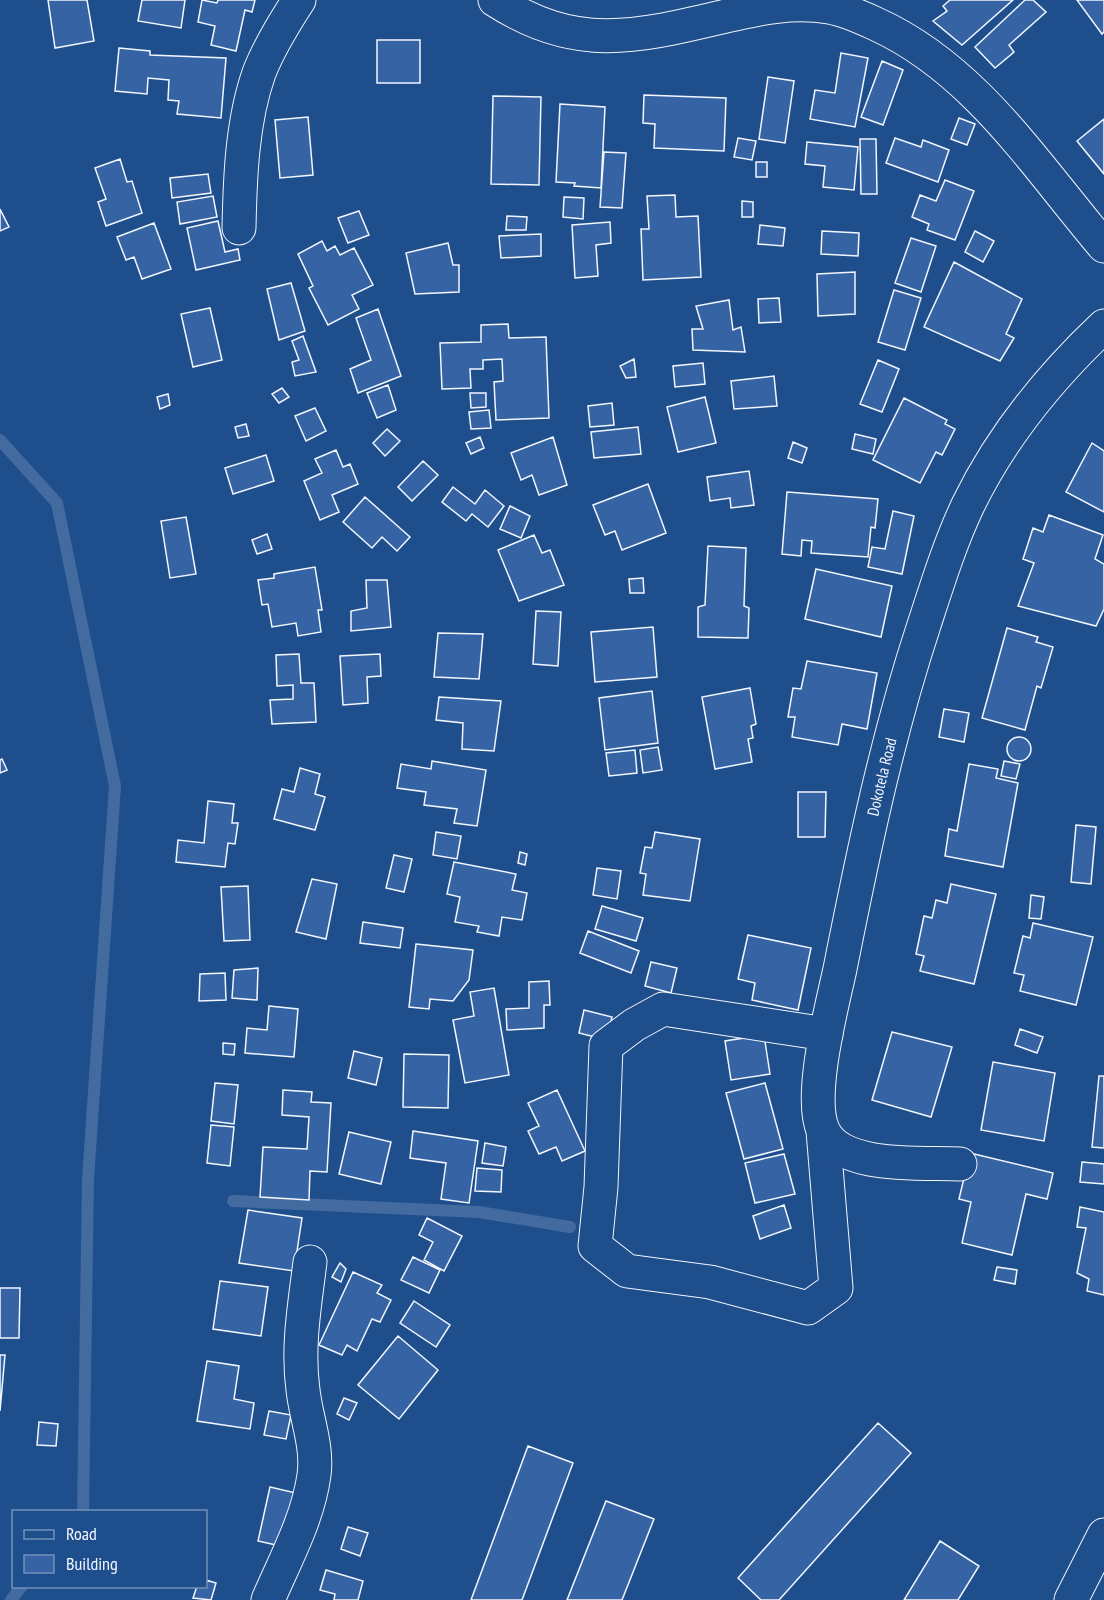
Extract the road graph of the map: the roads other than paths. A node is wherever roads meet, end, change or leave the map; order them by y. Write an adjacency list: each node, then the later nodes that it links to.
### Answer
1 (299, 0): 3 (street)
2 (495, 0): 4 (street)
3 (238, 228)
4 (1104, 246)
5 (1104, 326): 6 (street, Dokotela Road)
6 (826, 1034): 7 (street, Dokotela Road); 7 (street, Dokotela Road)
7 (823, 1131): 8 (street)
8 (960, 1164)
9 (310, 1262): 11 (street)
10 (1104, 1535): 12 (street)
11 (268, 1600)
12 (1071, 1600)

